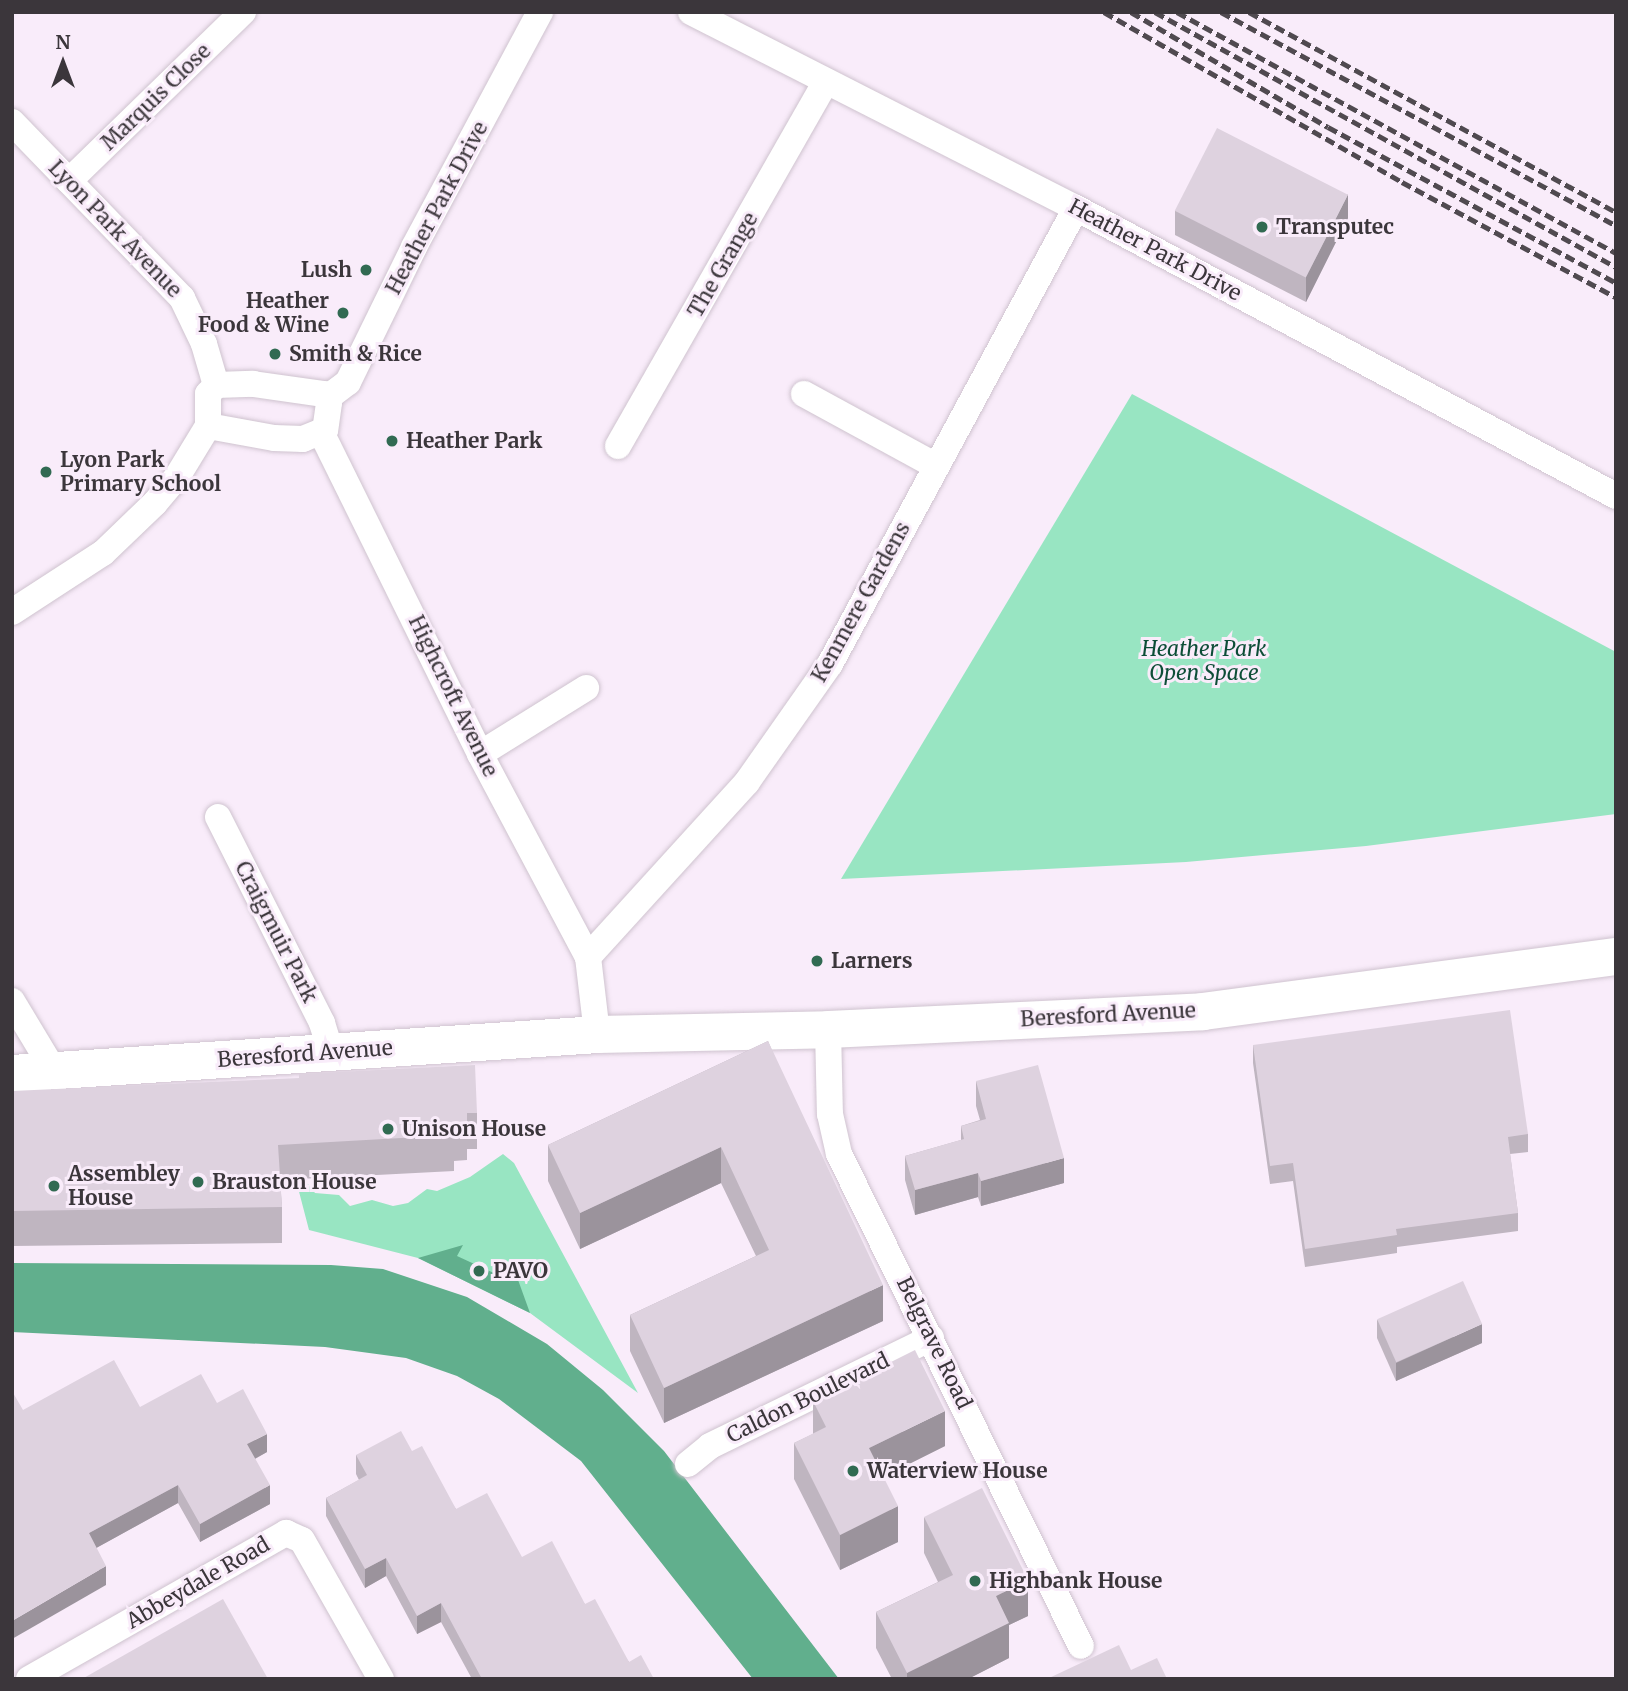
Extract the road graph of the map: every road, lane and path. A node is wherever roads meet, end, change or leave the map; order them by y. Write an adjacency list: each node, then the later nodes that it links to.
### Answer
1 (243, 12): 6 (street, Marquis Close)
2 (540, 12): 10 (street, Heather Park Drive)
3 (691, 12): 4 (street, Heather Park Drive)
4 (826, 82): 7 (street, Heather Park Drive); 13 (street, The Grange)
5 (12, 122): 6 (street, Lyon Park Avenue)
6 (69, 181): 8 (street, Lyon Park Avenue)
7 (1076, 208): 14 (street, Kenmere Gardens); 15 (street, Heather Park Drive)
8 (216, 385): 10 (street); 11 (street)
9 (804, 394): 14 (street)
10 (327, 398): 12 (street)
11 (208, 426): 12 (street); 16 (street)
12 (321, 432): 18 (street, Highcroft Avenue)
13 (618, 446)
14 (936, 466): 21 (street, Kenmere Gardens)
15 (1616, 495)
16 (12, 612)
17 (586, 688): 18 (street)
18 (480, 754): 21 (street, Highcroft Avenue)
19 (218, 817): 25 (street, Craigmuir Park)
20 (1616, 956): 23 (street, Beresford Avenue)
21 (588, 957): 24 (street)
22 (12, 1001): 26 (street)
23 (828, 1030): 24 (street, Beresford Avenue); 28 (street, Belgrave Road)
24 (597, 1034): 25 (street, Beresford Avenue)
25 (330, 1050): 26 (street, Beresford Avenue)
26 (54, 1071): 27 (street, Beresford Avenue)
27 (12, 1073)
28 (931, 1338): 29 (street, Caldon Boulevard); 30 (street, Belgrave Road)
29 (688, 1464)
30 (1081, 1646)
31 (29, 1679): 32 (street, Abbeydale Road)
32 (381, 1679)

